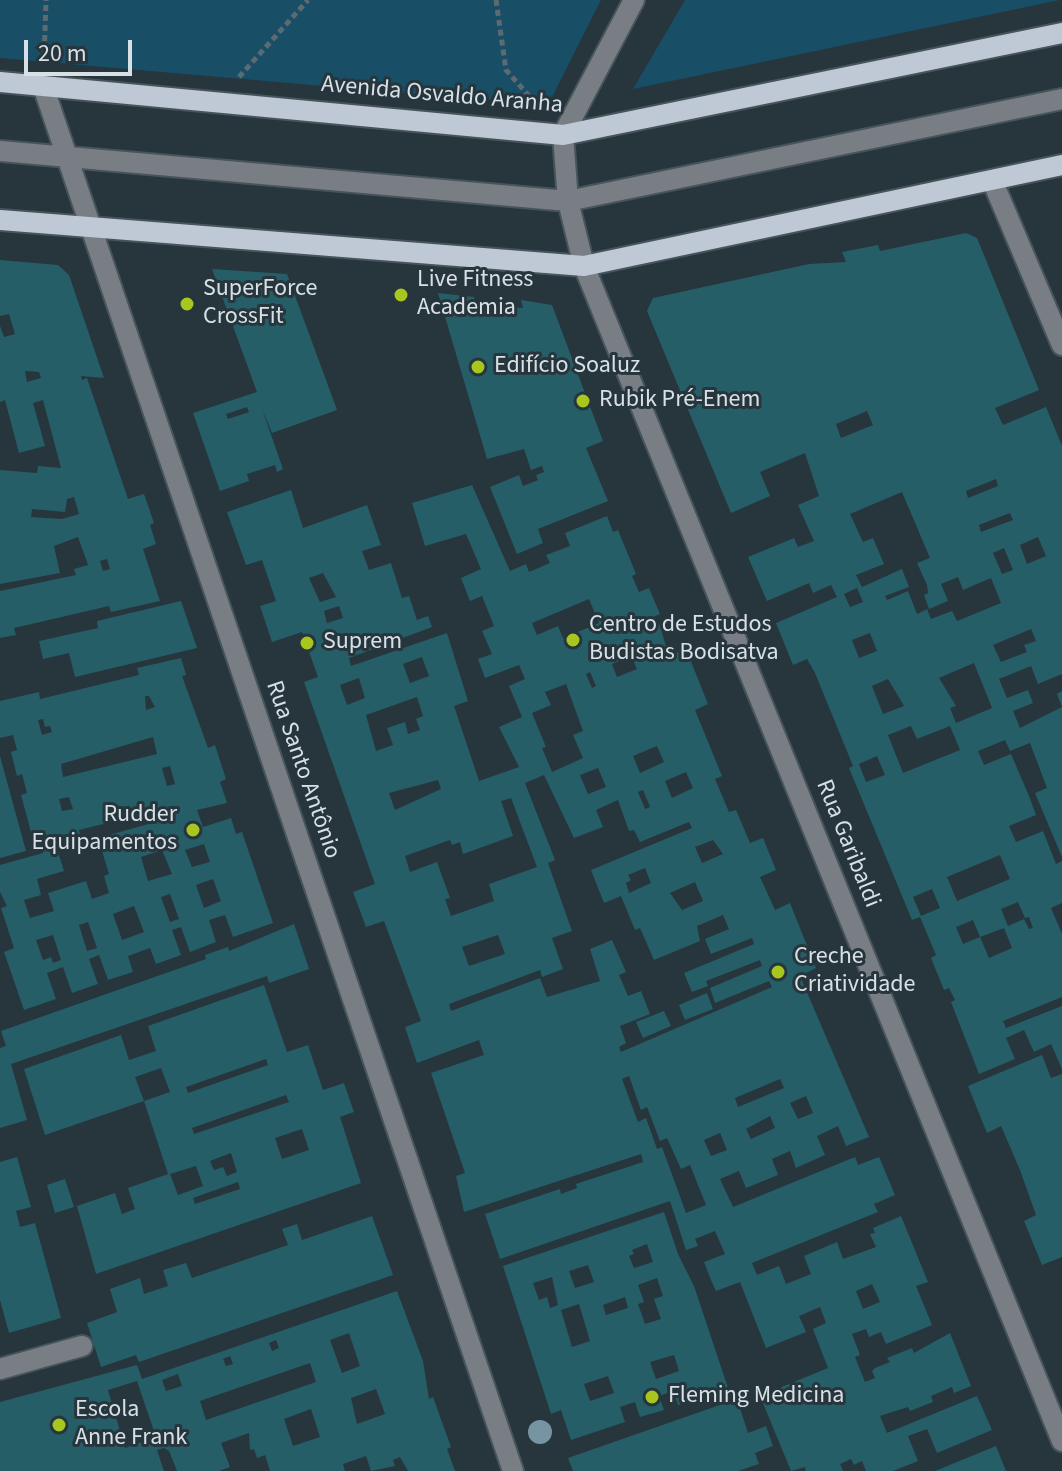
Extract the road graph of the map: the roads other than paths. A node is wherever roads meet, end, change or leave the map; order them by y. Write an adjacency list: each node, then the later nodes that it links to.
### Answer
1 (634, 0): 6 (street)
2 (1062, 33): 6 (main road, Avenida Osvaldo Aranha)
3 (0, 82): 4 (main road, Avenida Osvaldo Aranha)
4 (43, 86): 6 (main road, Avenida Osvaldo Aranha); 8 (street, Rua Santo Antônio)
5 (1062, 99): 11 (street)
6 (563, 135): 11 (street, Rua Garibaldi)
7 (0, 151): 8 (street)
8 (67, 156): 11 (street); 13 (street, Rua Santo Antônio)
9 (1062, 165): 10 (main road)
10 (992, 180): 14 (main road); 15 (street)
11 (568, 201): 14 (street, Rua Garibaldi)
12 (0, 220): 13 (main road)
13 (91, 227): 14 (main road); 19 (street, Rua Santo Antônio)
14 (584, 266): 18 (street, Rua Garibaldi)
15 (1062, 345)
16 (82, 1346): 17 (street)
17 (0, 1369)
18 (1062, 1441)
19 (513, 1471)

